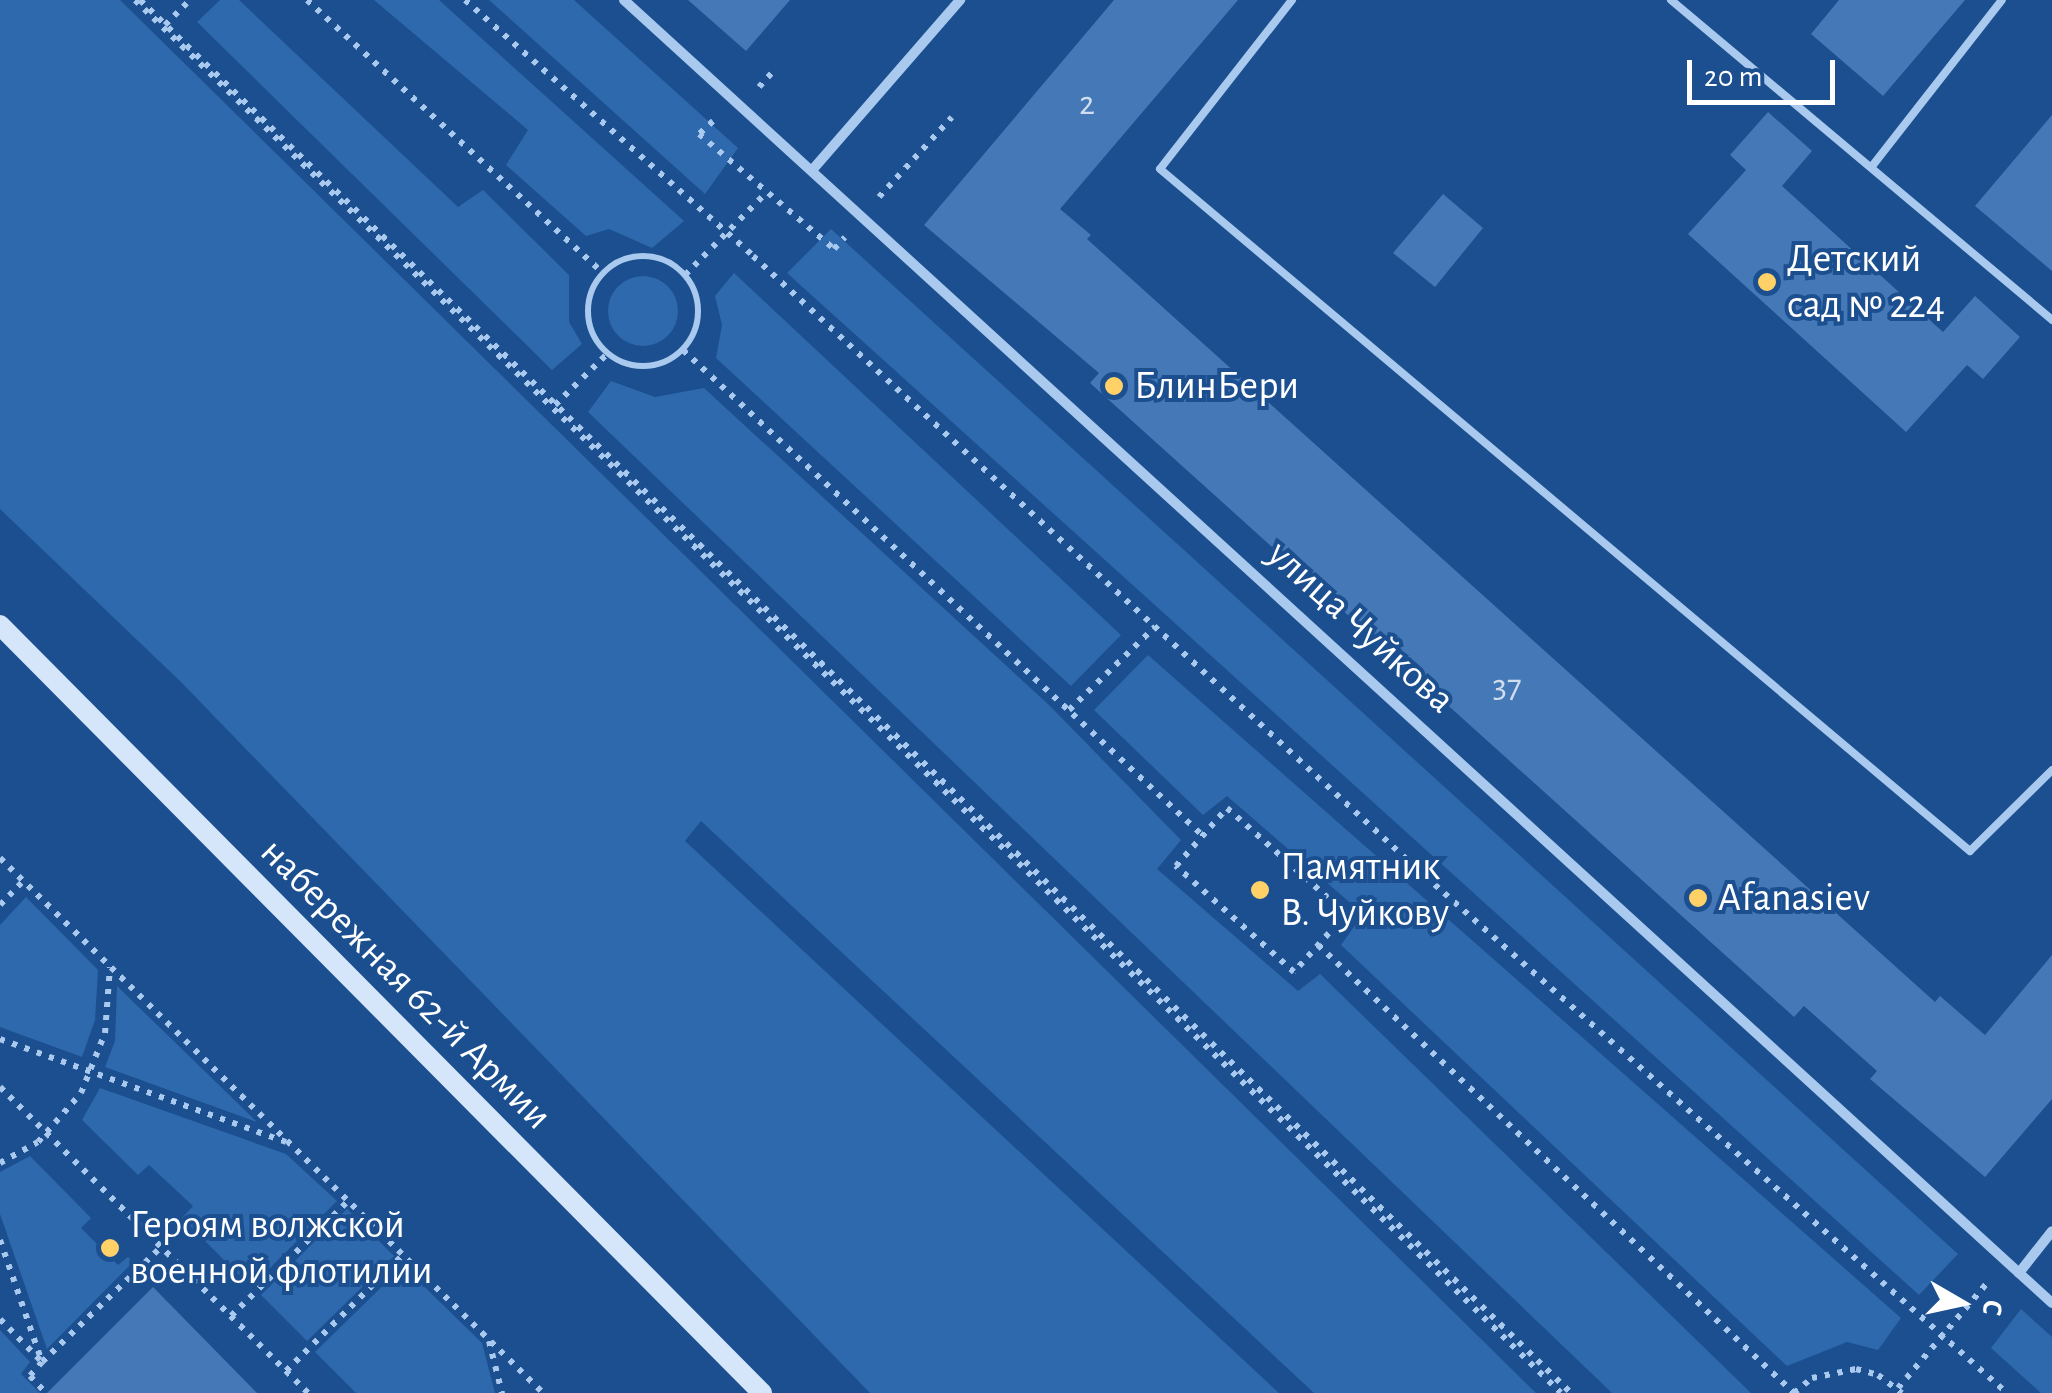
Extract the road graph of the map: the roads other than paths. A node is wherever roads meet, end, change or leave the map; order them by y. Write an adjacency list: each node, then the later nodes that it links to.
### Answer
1 (624, 0): 7 (street, улица Чуйкова)
2 (960, 0): 7 (street)
3 (1292, 0): 10 (lane)
4 (1671, 0): 6 (lane)
5 (2002, 0): 6 (lane)
6 (1873, 165): 8 (lane)
7 (814, 168): 12 (street, улица Чуйкова)
8 (2052, 320)
9 (0, 625): 14 (main road, набережная 62-й Армии)
10 (2052, 770)
11 (2052, 1232): 12 (street)
12 (2018, 1273): 13 (street, улица Чуйкова)
13 (2052, 1303)
14 (762, 1393)

